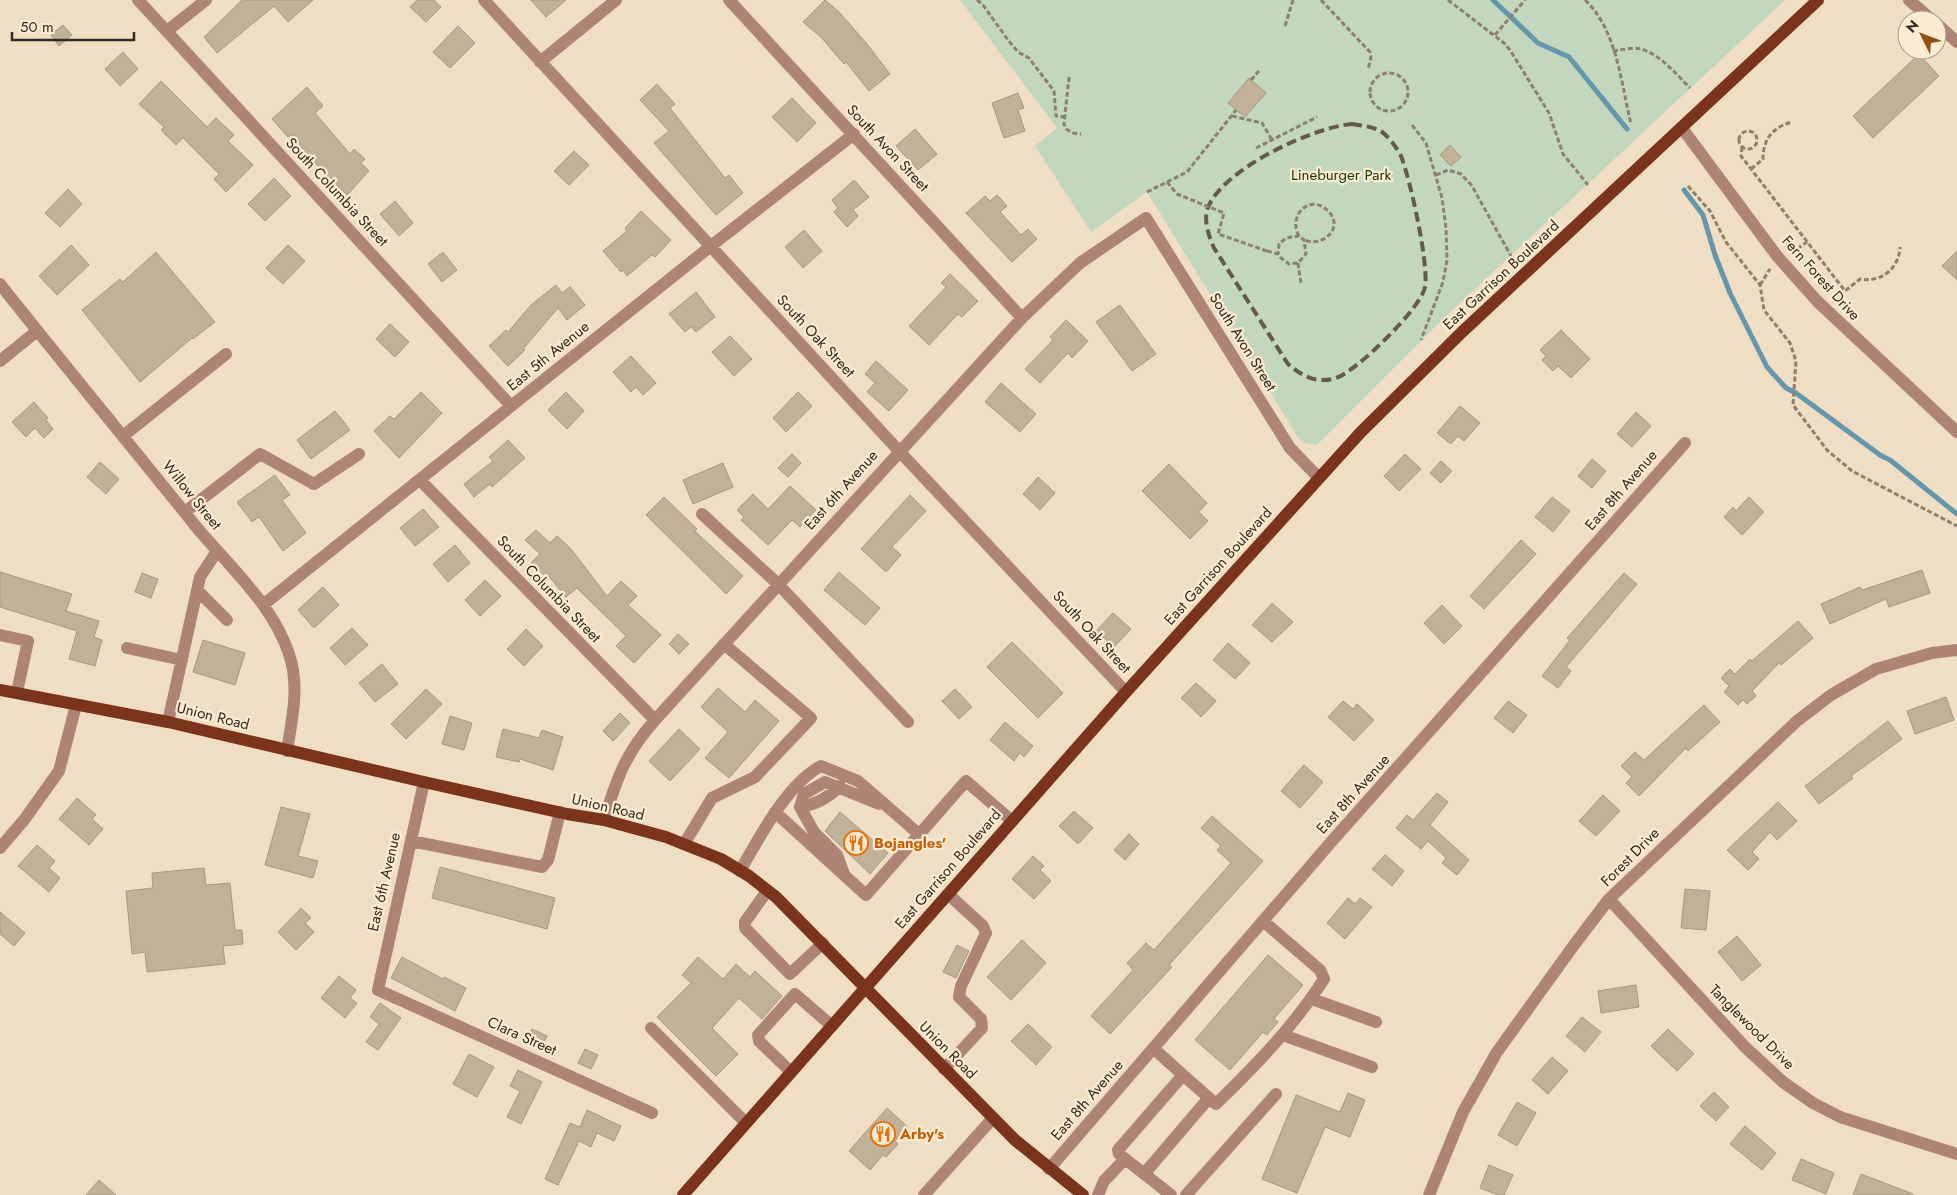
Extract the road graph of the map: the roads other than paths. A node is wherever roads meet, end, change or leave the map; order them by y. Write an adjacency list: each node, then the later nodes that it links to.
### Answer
1 (138, 0): 9 (street, South Columbia Street)
2 (206, 0): 9 (street)
3 (484, 0): 12 (street, South Oak Street)
4 (616, 0): 12 (street)
5 (730, 0): 14 (street, South Avon Street)
6 (1818, 0): 13 (main road, East Garrison Boulevard)
7 (1909, 0): 8 (street)
8 (1920, 10)
9 (167, 31): 22 (street, South Columbia Street)
10 (1947, 33): 11 (street)
11 (1957, 42)
12 (540, 62): 16 (street, South Oak Street)
13 (1682, 128): 23 (street, Fern Forest Drive); 28 (main road, East Garrison Boulevard)
14 (854, 134): 16 (street, East 5th Avenue); 18 (street, South Avon Street)
15 (1146, 218): 18 (street, East 6th Avenue); 28 (street, South Avon Street)
16 (711, 246): 22 (street, East 5th Avenue); 26 (street, South Oak Street)
17 (0, 284): 19 (street, Willow Street)
18 (1022, 318): 26 (street, East 6th Avenue)
19 (37, 331): 21 (street); 24 (street, Willow Street)
20 (226, 354): 24 (street)
21 (0, 361)
22 (511, 406): 29 (street, East 5th Avenue)
23 (1957, 432)
24 (123, 436): 30 (street, Willow Street)
25 (1685, 443): 65 (street, East 8th Avenue)
26 (899, 451): 33 (street, East 6th Avenue); 44 (street, South Oak Street)
27 (358, 454): 30 (street)
28 (1319, 478): 44 (main road, East Garrison Boulevard)
29 (420, 480): 35 (street, East 5th Avenue); 46 (street, South Columbia Street)
30 (185, 512): 32 (street, Willow Street)
31 (702, 514): 33 (street)
32 (217, 552): 34 (street); 35 (street, Willow Street)
33 (778, 584): 38 (street, East 6th Avenue); 48 (street)
34 (197, 590): 36 (street); 41 (street)
35 (263, 605): 49 (street, Willow Street)
36 (227, 620)
37 (0, 635): 43 (street)
38 (724, 644): 46 (street, East 6th Avenue); 58 (street)
39 (127, 648): 41 (street)
40 (1957, 650): 64 (street, Forest Drive)
41 (182, 660): 47 (street)
42 (0, 690): 43 (main road, Union Road)
43 (17, 692): 45 (main road, Union Road)
44 (1126, 692): 55 (main road, East Garrison Boulevard)
45 (76, 705): 47 (main road, Union Road); 59 (street)
46 (655, 720): 54 (street, East 6th Avenue)
47 (168, 722): 49 (main road, Union Road)
48 (908, 722)
49 (287, 751): 50 (main road, Union Road)
50 (424, 782): 52 (main road, Union Road); 57 (street, East 6th Avenue)
51 (886, 806): 53 (street); 56 (street); 61 (street)
52 (560, 812): 54 (main road, Union Road); 57 (street)
53 (775, 812): 60 (street); 61 (street)
54 (604, 820): 58 (main road, Union Road)
55 (1012, 821): 56 (street); 63 (main road, East Garrison Boulevard)
56 (920, 834): 61 (street)
57 (411, 841): 69 (street, East 6th Avenue)
58 (684, 844): 60 (main road, Union Road)
59 (0, 848)
60 (740, 871): 62 (main road, Union Road)
61 (845, 875)
62 (767, 891): 66 (main road, Union Road); 67 (street)
63 (948, 894): 68 (main road, East Garrison Boulevard); 78 (street)
64 (1609, 900): 86 (street, Tanglewood Drive); 96 (street, Forest Drive)
65 (1263, 921): 71 (street); 76 (street, East 8th Avenue)
66 (823, 943): 67 (street); 68 (main road, Union Road)
67 (790, 974): 70 (street)
68 (866, 987): 73 (main road, East Garrison Boulevard); 78 (main road, Union Road)
69 (378, 990): 83 (street, Clara Street)
70 (795, 994): 73 (street); 79 (street)
71 (1312, 999): 72 (street); 75 (street)
72 (1376, 1022)
73 (832, 1026): 79 (main road, East Garrison Boulevard)
74 (651, 1028): 85 (street)
75 (1283, 1035): 77 (street); 82 (street)
76 (1153, 1048): 80 (street); 88 (street, East 8th Avenue)
77 (1372, 1067)
78 (944, 1069): 84 (main road, Union Road)
79 (791, 1072): 85 (main road, East Garrison Boulevard)
80 (1183, 1075): 82 (street); 87 (street)
81 (1276, 1094): 95 (street)
82 (1208, 1099): 89 (street)
83 (652, 1113)
84 (993, 1118): 88 (main road, Union Road); 91 (street)
85 (746, 1123): 90 (main road, East Garrison Boulevard)
86 (1957, 1154)
87 (1125, 1159): 89 (street); 93 (street)
88 (1049, 1169): 92 (main road, Union Road)
89 (1144, 1174): 94 (street)
90 (683, 1195)
91 (924, 1195)
92 (1083, 1195)
93 (1098, 1195)
94 (1172, 1195)
95 (1186, 1195)
96 (1429, 1195)

